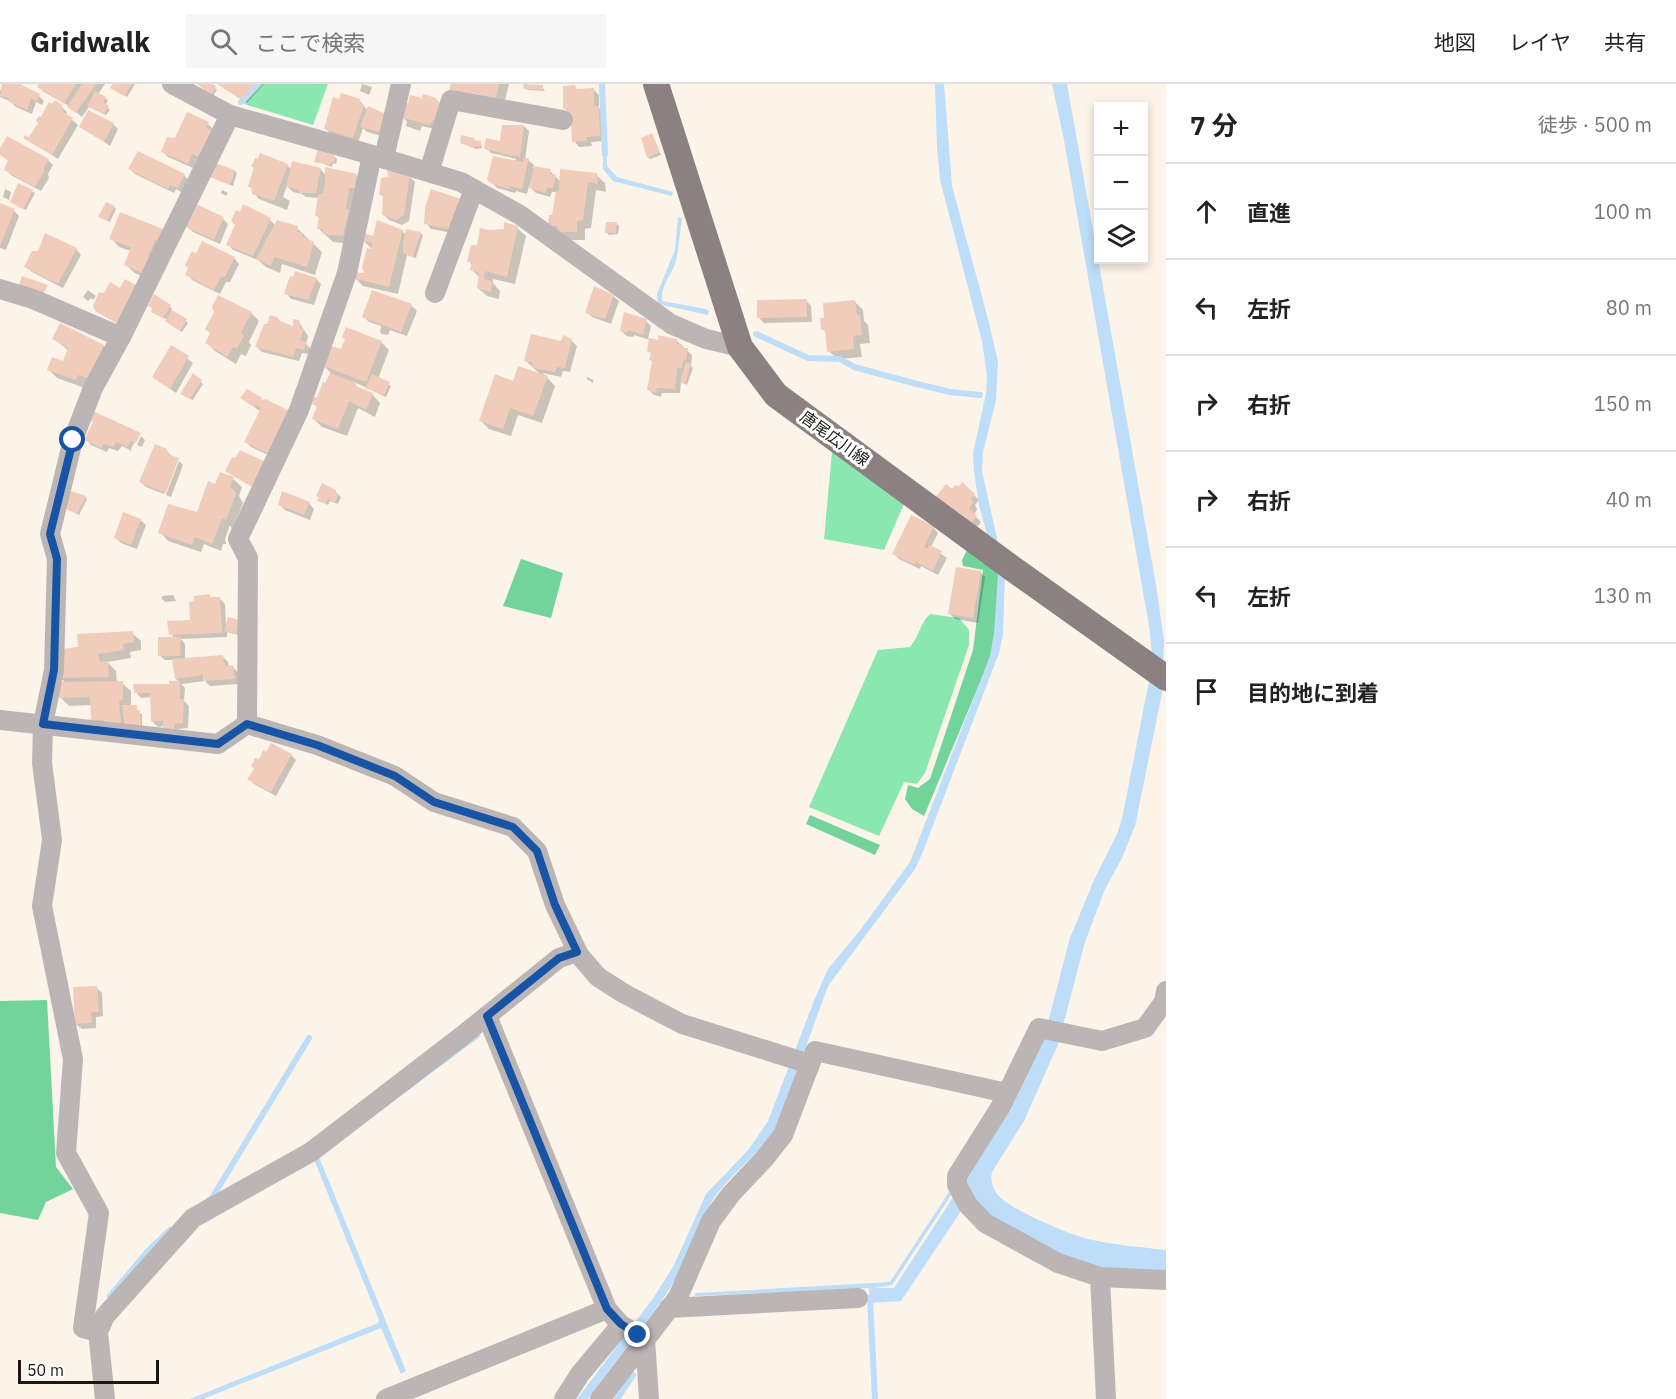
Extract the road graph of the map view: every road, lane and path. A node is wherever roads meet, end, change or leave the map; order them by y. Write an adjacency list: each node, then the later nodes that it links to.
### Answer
1 (172, 84): 4 (street)
2 (401, 84): 6 (street)
3 (656, 84): 12 (main road, 唐尾広川線)
4 (230, 115): 6 (street); 11 (street)
5 (562, 120): 7 (street)
6 (378, 156): 7 (street); 16 (street)
7 (429, 172): 8 (street)
8 (474, 189): 10 (street); 12 (street)
9 (0, 289): 11 (street)
10 (435, 293)
11 (121, 338): 15 (street)
12 (740, 347): 13 (main road, 唐尾広川線)
13 (1160, 673)
14 (0, 720): 15 (street)
15 (43, 724): 16 (street); 28 (street)
16 (247, 724): 17 (street)
17 (577, 952): 20 (street); 21 (street)
18 (1166, 992): 19 (street)
19 (1162, 1011): 22 (street)
20 (487, 1016): 27 (street); 28 (street)
21 (802, 1061): 22 (street); 26 (street)
22 (1007, 1093): 23 (street)
23 (1100, 1277): 24 (street); 35 (street)
24 (1166, 1280)
25 (858, 1298): 26 (street)
26 (669, 1308): 29 (street)
27 (607, 1309): 29 (street); 31 (street)
28 (98, 1332): 30 (street)
29 (633, 1332): 32 (street); 33 (street); 34 (street)
30 (105, 1399)
31 (386, 1399)
32 (564, 1399)
33 (600, 1399)
34 (648, 1399)
35 (1106, 1399)

